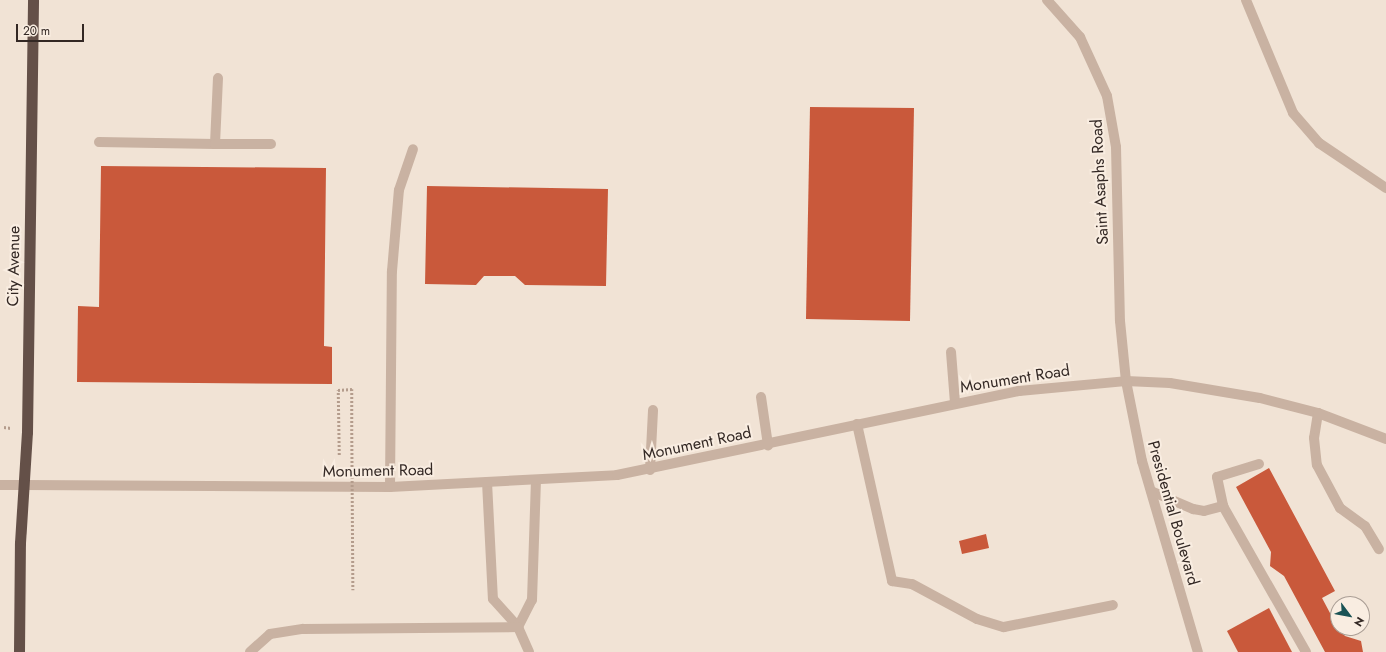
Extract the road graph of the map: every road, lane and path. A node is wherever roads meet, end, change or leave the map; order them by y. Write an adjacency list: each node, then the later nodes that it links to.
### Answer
1 (33, 0): 25 (highway, City Avenue)
2 (1047, 0): 11 (street, Saint Asaphs Road)
3 (1246, 0): 9 (street)
4 (218, 78): 6 (street)
5 (99, 142): 6 (street)
6 (215, 144): 7 (street)
7 (271, 144)
8 (413, 149): 26 (street)
9 (1386, 188)
10 (951, 352): 13 (street)
11 (1126, 381): 13 (street, Monument Road); 15 (street, Monument Road); 27 (street, Presidential Boulevard)
12 (761, 397): 18 (street)
13 (955, 403): 16 (street, Monument Road)
14 (653, 410): 21 (street)
15 (1318, 413): 17 (street, Monument Road); 29 (street)
16 (857, 424): 18 (street, Monument Road); 31 (street)
17 (1386, 439)
18 (768, 445): 21 (street, Monument Road)
19 (339, 455): 30 (path, bridge)
20 (1259, 464): 28 (street)
21 (650, 470): 22 (street, Monument Road)
22 (536, 480): 23 (street, Monument Road); 32 (street)
23 (487, 482): 26 (street, Monument Road); 32 (street)
24 (0, 485): 25 (street, Monument Road)
25 (24, 485): 26 (street, Monument Road); 33 (highway, City Avenue)
26 (390, 487)
27 (1151, 491): 28 (street); 36 (street, Presidential Boulevard)
28 (1224, 506): 37 (street)
29 (1379, 549)
30 (353, 590)
31 (1113, 605)
32 (518, 627): 34 (street); 35 (street)
33 (19, 652)
34 (250, 652)
35 (529, 652)
36 (1198, 652)
37 (1306, 652)

